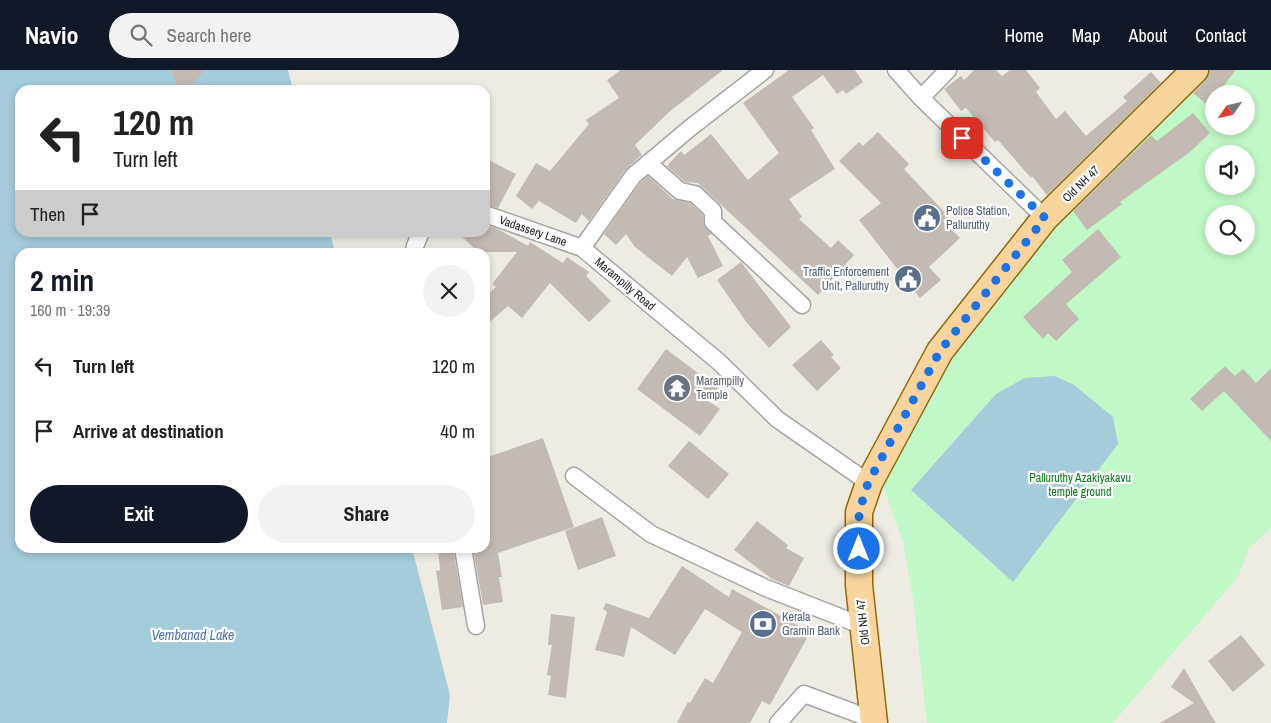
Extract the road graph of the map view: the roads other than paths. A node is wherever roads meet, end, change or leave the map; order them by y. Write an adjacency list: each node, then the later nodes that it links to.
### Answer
1 (765, 70): 6 (street)
2 (896, 70): 5 (street)
3 (948, 70): 5 (street)
4 (1195, 70): 8 (main road, Old NH 47)
5 (921, 98): 8 (street)
6 (648, 163): 9 (street); 10 (street)
7 (490, 216): 9 (street, Vadassery Lane)
8 (1045, 218): 12 (main road, Old NH 47)
9 (582, 248): 12 (street, Marampilly Road)
10 (802, 305)
11 (574, 476): 15 (street)
12 (868, 483): 15 (main road, Old NH 47)
13 (463, 553): 14 (street)
14 (476, 626)
15 (863, 626): 16 (main road, Old NH 47)
16 (874, 721): 17 (street)
17 (778, 723)

